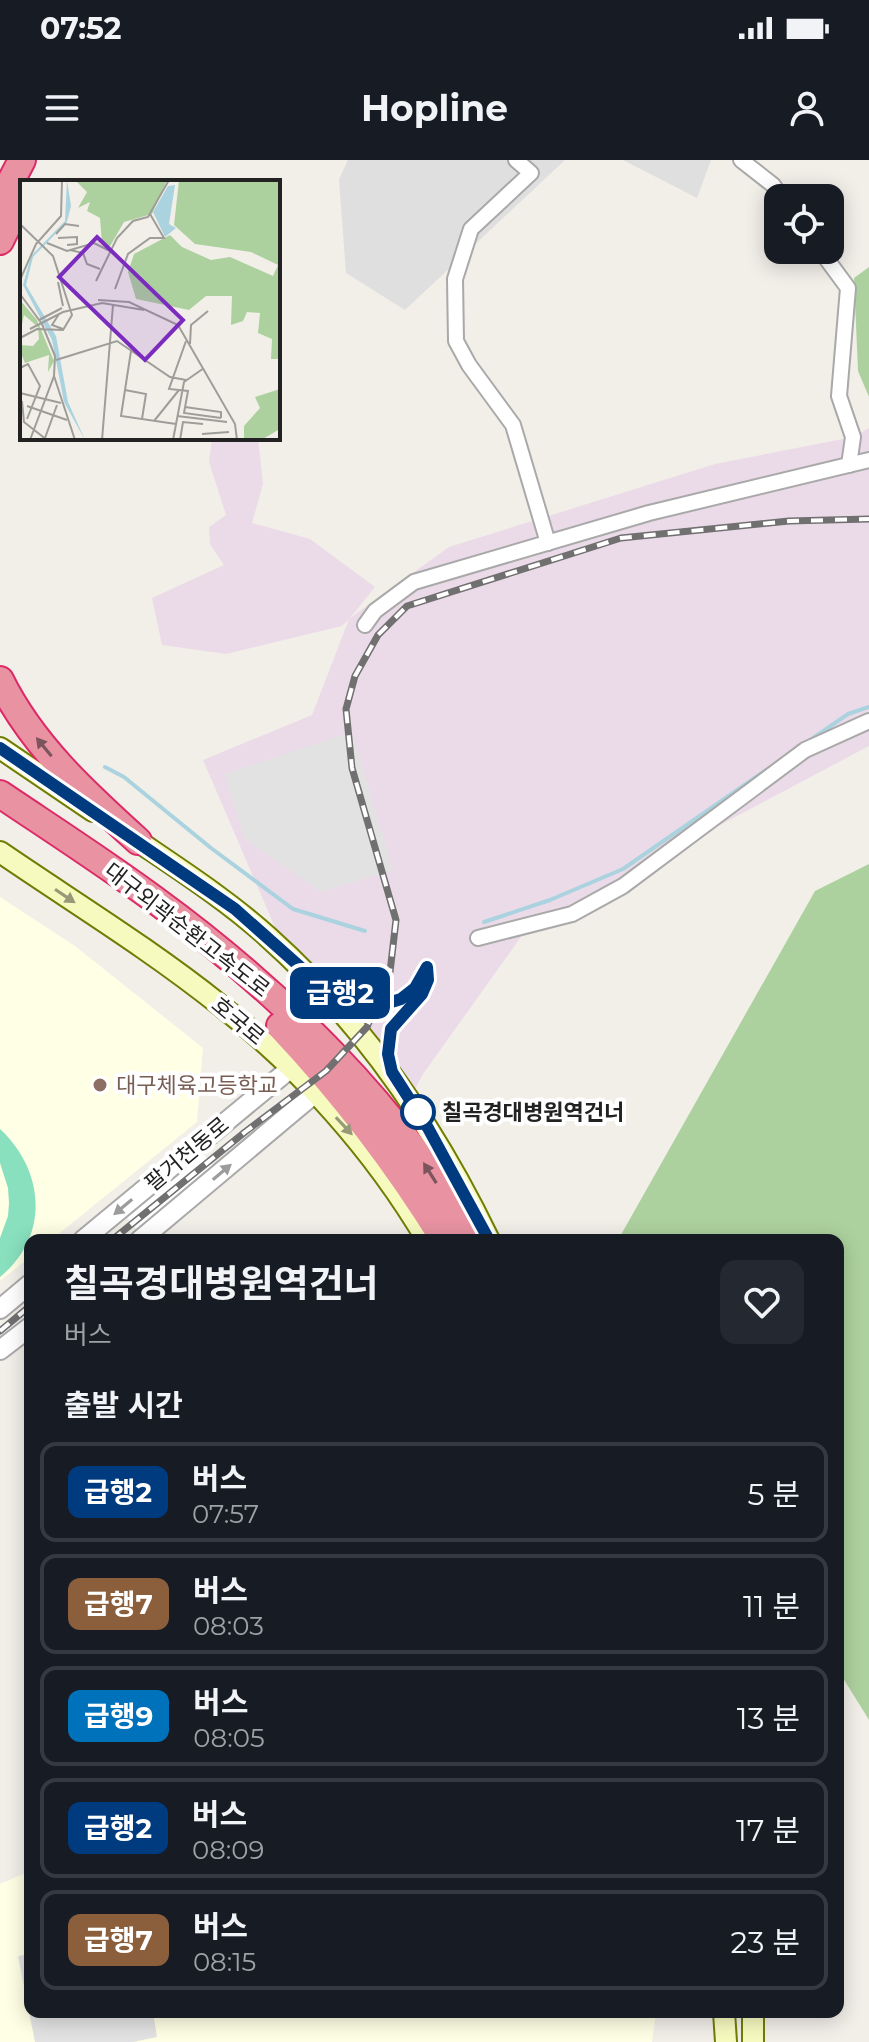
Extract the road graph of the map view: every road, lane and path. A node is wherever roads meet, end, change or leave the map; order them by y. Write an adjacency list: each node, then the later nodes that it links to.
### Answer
1 (22, 160): 8 (highway)
2 (40, 160): 5 (highway)
3 (516, 160): 13 (street)
4 (741, 160): 6 (street)
5 (30, 180)
6 (772, 184)
7 (20, 200): 9 (highway)
8 (0, 202)
9 (0, 241)
10 (830, 264): 12 (street)
11 (869, 460): 12 (street)
12 (849, 465): 13 (street)
13 (548, 543): 14 (street)
14 (365, 625)
15 (0, 680): 20 (highway, one-way to 15)
16 (869, 721): 22 (street)
17 (0, 748): 20 (main road)
18 (0, 794): 29 (highway, 대구외곽순환고속도로, one-way to 18)
19 (0, 814): 28 (highway, 대구외곽순환고속도로)
20 (138, 841): 30 (main road)
21 (0, 852): 23 (main road, 호국로, one-way to 23)
22 (478, 938)
23 (291, 1068): 24 (main road, 호국로); 25 (street, 팔거천동로, one-way to 25)
24 (314, 1094): 26 (street, 팔거천동로, one-way to 24); 27 (main road, 호국로, one-way to 27)
25 (90, 1234)
26 (147, 1234)
27 (423, 1234)
28 (440, 1234)
29 (465, 1234)
30 (486, 1234)
31 (24, 1289): 32 (street)
32 (0, 1309)
33 (24, 1332): 34 (street)
34 (0, 1350)
35 (724, 2018): 37 (main road)
36 (753, 2018): 38 (main road)
37 (726, 2042)
38 (753, 2042)

